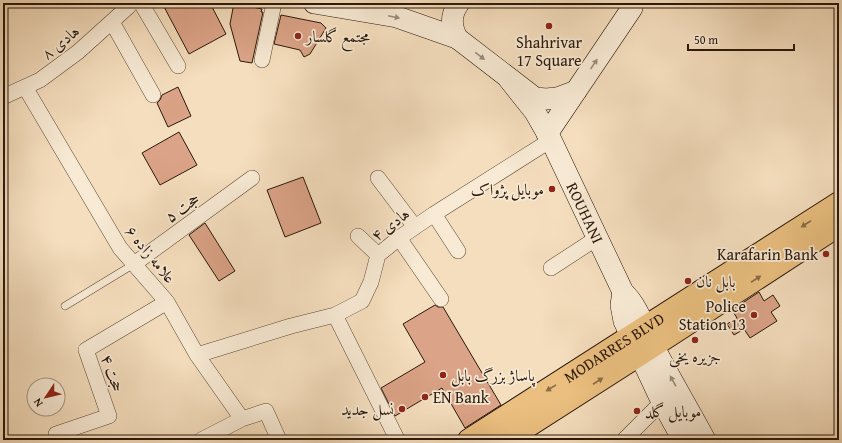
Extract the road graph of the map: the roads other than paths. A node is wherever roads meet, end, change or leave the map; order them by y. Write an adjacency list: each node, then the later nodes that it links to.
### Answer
1 (131, 3): 7 (street, هادی ۸)
2 (141, 3): 10 (street)
3 (274, 3): 9 (street)
4 (314, 3): 8 (main road, one-way to 8)
5 (459, 3): 8 (main road)
6 (634, 5): 13 (main road, one-way to 6)
7 (112, 22): 12 (street, هادی ۸); 14 (street)
8 (457, 38): 11 (main road, one-way to 11)
9 (262, 60)
10 (178, 66)
11 (508, 78): 13 (main road); 16 (main road, ROUHANI)
12 (25, 87): 15 (street, هادی ۸); 28 (street, علامه زاده ۶)
13 (576, 91): 16 (main road)
14 (153, 95)
15 (3, 97)
16 (549, 137): 20 (street, هادی ۴); 25 (main road, ROUHANI)
17 (252, 178): 28 (street, حجت ۵)
18 (378, 178): 22 (street)
19 (839, 203): 34 (main road, MODARRES BLVD, one-way to 34)
20 (434, 214): 22 (street, هادی ۴); 26 (street)
21 (839, 224): 34 (main road, MODARRES BLVD, one-way to 21)
22 (415, 227): 24 (street, هادی ۴)
23 (358, 236): 27 (street)
24 (399, 238): 27 (street, هادی ۴); 30 (street)
25 (597, 238): 29 (street); 34 (main road, ROUHANI)
26 (458, 251)
27 (378, 255): 33 (street, هادی ۴)
28 (134, 264): 31 (street, علامه زاده ۶); 32 (lane)
29 (550, 268)
30 (441, 299)
31 (167, 302): 35 (street, علامه زاده ۶); 40 (street, حجت ۴)
32 (65, 306)
33 (335, 315): 35 (street, هادی ۴); 39 (street)
34 (642, 342): 36 (main road); 43 (main road, MODARRES BLVD, one-way to 43); 44 (main road, MODARRES BLVD, one-way to 34); 47 (main road, one-way to 34)
35 (197, 355): 37 (street, علامه زاده ۶)
36 (662, 402): 45 (street); 46 (main road)
37 (242, 419): 38 (street); 42 (street)
38 (218, 436): 41 (street)
39 (397, 439)
40 (58, 440)
41 (201, 440)
42 (279, 440)
43 (470, 440)
44 (506, 440)
45 (624, 440)
46 (683, 440)
47 (705, 440)

